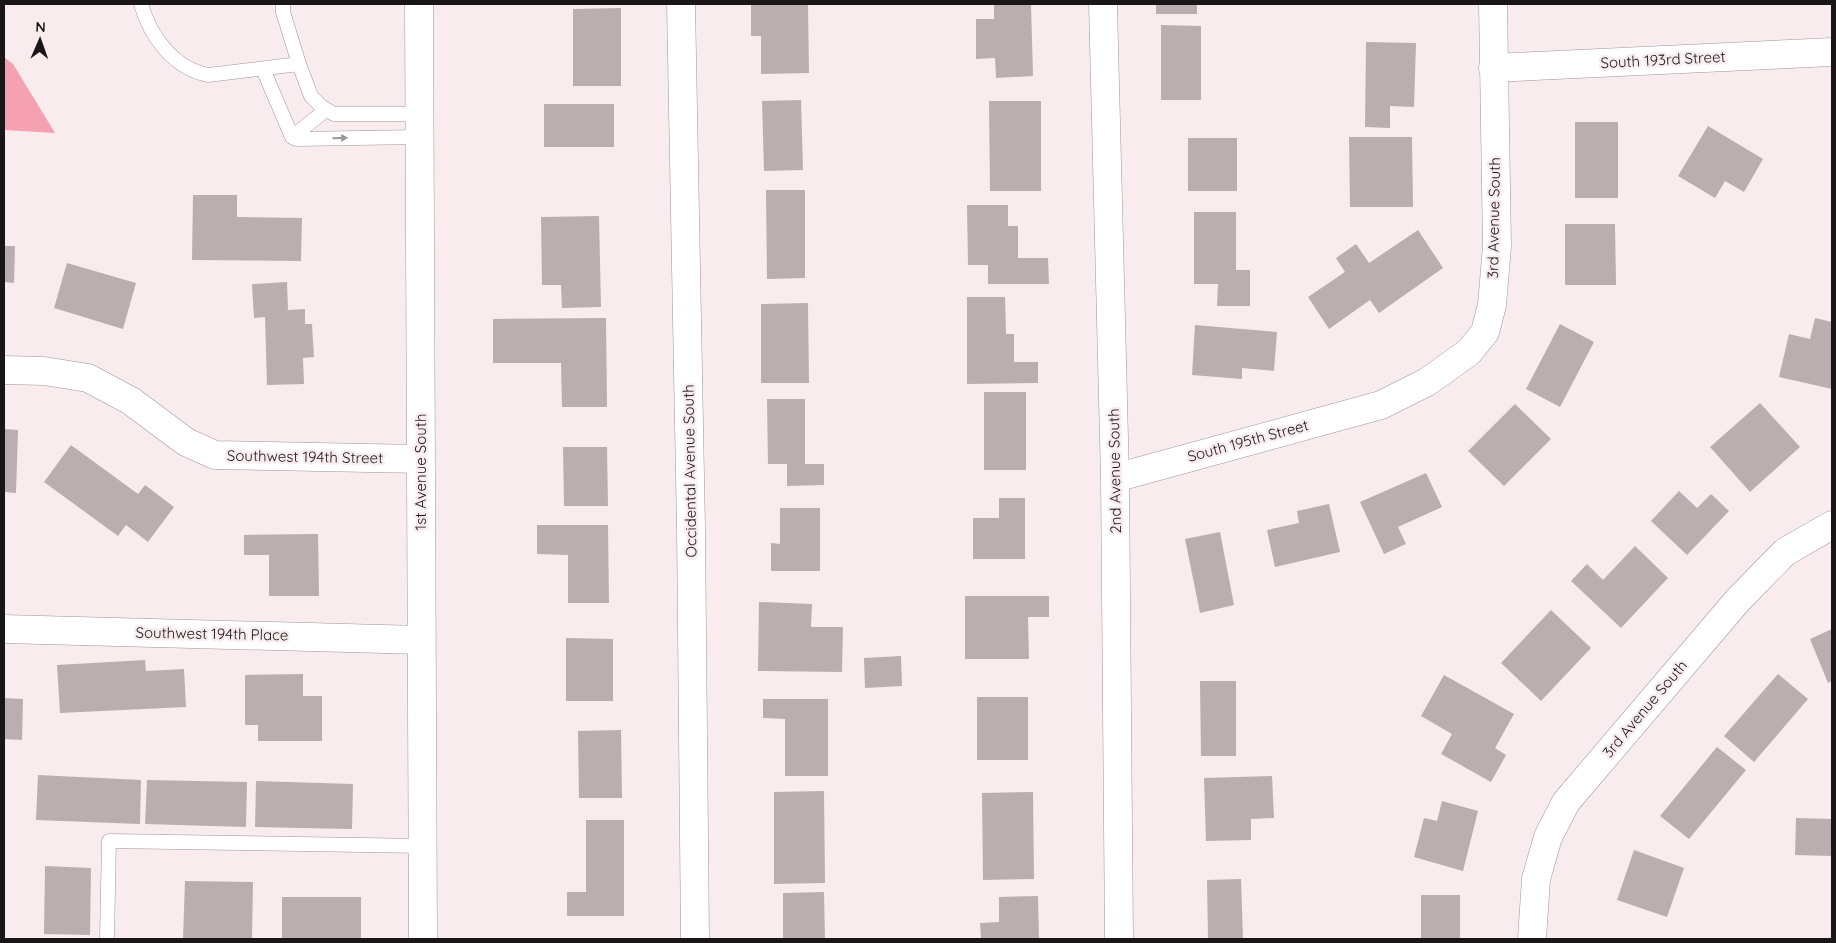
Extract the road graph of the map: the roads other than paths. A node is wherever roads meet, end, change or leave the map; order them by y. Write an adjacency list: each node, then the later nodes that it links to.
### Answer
1 (141, 4): 10 (lane)
2 (284, 4): 8 (lane)
3 (419, 4): 12 (street, 1st Avenue South)
4 (682, 4): 24 (street, Occidental Avenue South)
5 (1103, 4): 17 (street, 2nd Avenue South)
6 (1493, 4): 9 (street, 3rd Avenue South)
7 (1832, 52): 9 (street, South 193rd Street)
8 (298, 64): 10 (lane); 11 (lane)
9 (1493, 68): 15 (street, 3rd Avenue South)
10 (263, 69): 13 (lane)
11 (326, 110): 12 (lane); 13 (lane)
12 (420, 126): 13 (lane, one-way to 12); 16 (street, 1st Avenue South)
13 (292, 136)
14 (4, 370): 16 (street, Southwest 194th Street)
15 (1381, 405): 17 (street, South 195th Street)
16 (420, 459): 20 (street, 1st Avenue South)
17 (1116, 478): 25 (street, 2nd Avenue South)
18 (1832, 525): 26 (street, 3rd Avenue South)
19 (4, 629): 20 (street, Southwest 194th Place)
20 (421, 640): 21 (street, 1st Avenue South)
21 (422, 846): 22 (lane); 23 (street, 1st Avenue South)
22 (107, 939)
23 (423, 939)
24 (695, 939)
25 (1119, 939)
26 (1532, 939)

